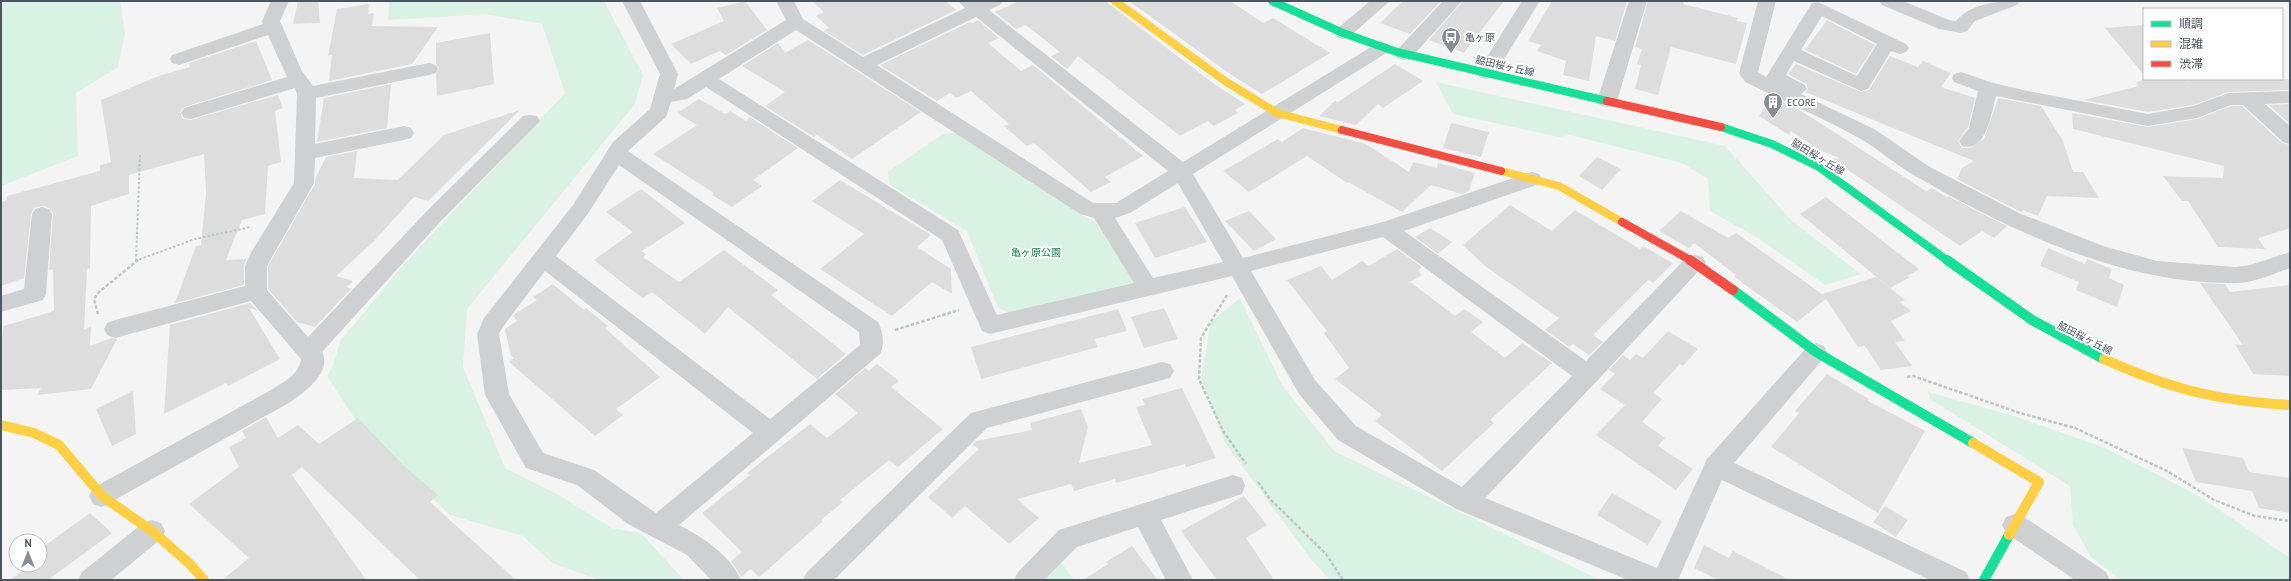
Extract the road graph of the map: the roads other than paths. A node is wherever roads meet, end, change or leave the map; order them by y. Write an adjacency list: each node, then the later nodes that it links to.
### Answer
1 (280, 1): 16 (street)
2 (631, 1): 29 (street)
3 (785, 1): 15 (street)
4 (1115, 1): 34 (street)
5 (1272, 1): 17 (street, 脇田桜ヶ丘線)
6 (1381, 1): 17 (street)
7 (1453, 1): 20 (street)
8 (1531, 1): 24 (street)
9 (1638, 1): 32 (street)
10 (1767, 1): 35 (street)
11 (1888, 1): 14 (street)
12 (2011, 1): 14 (street)
13 (980, 4): 22 (street); 42 (street)
14 (1975, 6)
15 (796, 22): 22 (street); 26 (street)
16 (273, 27): 21 (street); 27 (street)
17 (1343, 33): 18 (street, 脇田桜ヶ丘線)
18 (1382, 48): 20 (street, 脇田桜ヶ丘線); 34 (street)
19 (1790, 52): 19 (street); 35 (street)
20 (1404, 54): 24 (street, 脇田桜ヶ丘線)
21 (179, 59)
22 (862, 65): 44 (street)
23 (429, 69): 27 (street)
24 (1486, 73): 32 (street, 脇田桜ヶ丘線)
25 (1961, 78): 28 (street)
26 (706, 79): 29 (street); 51 (street)
27 (303, 87): 33 (street); 40 (street)
28 (1988, 88): 31 (street); 39 (street)
29 (664, 96): 41 (street)
30 (2290, 97): 31 (street)
31 (2247, 98): 38 (street)
32 (1607, 101): 59 (street, 脇田桜ヶ丘線)
33 (191, 113)
34 (1277, 113): 42 (street); 43 (street)
35 (1834, 119): 48 (street)
36 (530, 121): 55 (street)
37 (404, 134): 40 (street)
38 (2290, 137)
39 (1969, 141)
40 (306, 153): 52 (street)
41 (616, 153): 47 (street); 61 (street)
42 (1182, 172): 44 (street); 50 (street)
43 (1532, 179): 46 (street); 49 (street)
44 (1101, 213): 51 (street)
45 (42, 214): 53 (street)
46 (1386, 229): 50 (street); 58 (street)
47 (543, 258): 61 (street); 68 (street)
48 (2290, 260)
49 (1695, 264): 56 (street); 58 (street)
50 (1239, 270): 51 (street); 65 (street)
51 (1148, 288)
52 (256, 291): 54 (street); 55 (street)
53 (1, 304)
54 (115, 329)
55 (308, 352): 64 (street)
56 (1816, 352): 62 (street); 67 (street)
57 (1162, 371): 73 (street)
58 (1588, 375): 65 (street)
59 (2290, 405)
60 (1, 425): 64 (street)
61 (770, 433): 68 (street)
62 (1716, 466): 77 (street); 78 (street)
63 (1240, 477): 66 (street)
64 (102, 496): 69 (street)
65 (1465, 501): 76 (street)
66 (1144, 514): 74 (street); 75 (street)
67 (2014, 526): 79 (street); 80 (street)
68 (658, 527): 72 (street)
69 (152, 531): 70 (street); 71 (street)
70 (91, 580)
71 (204, 580)
72 (728, 580)
73 (816, 580)
74 (1027, 580)
75 (1180, 580)
76 (1658, 580)
77 (1665, 580)
78 (1957, 580)
79 (1984, 580)
80 (2097, 580)

